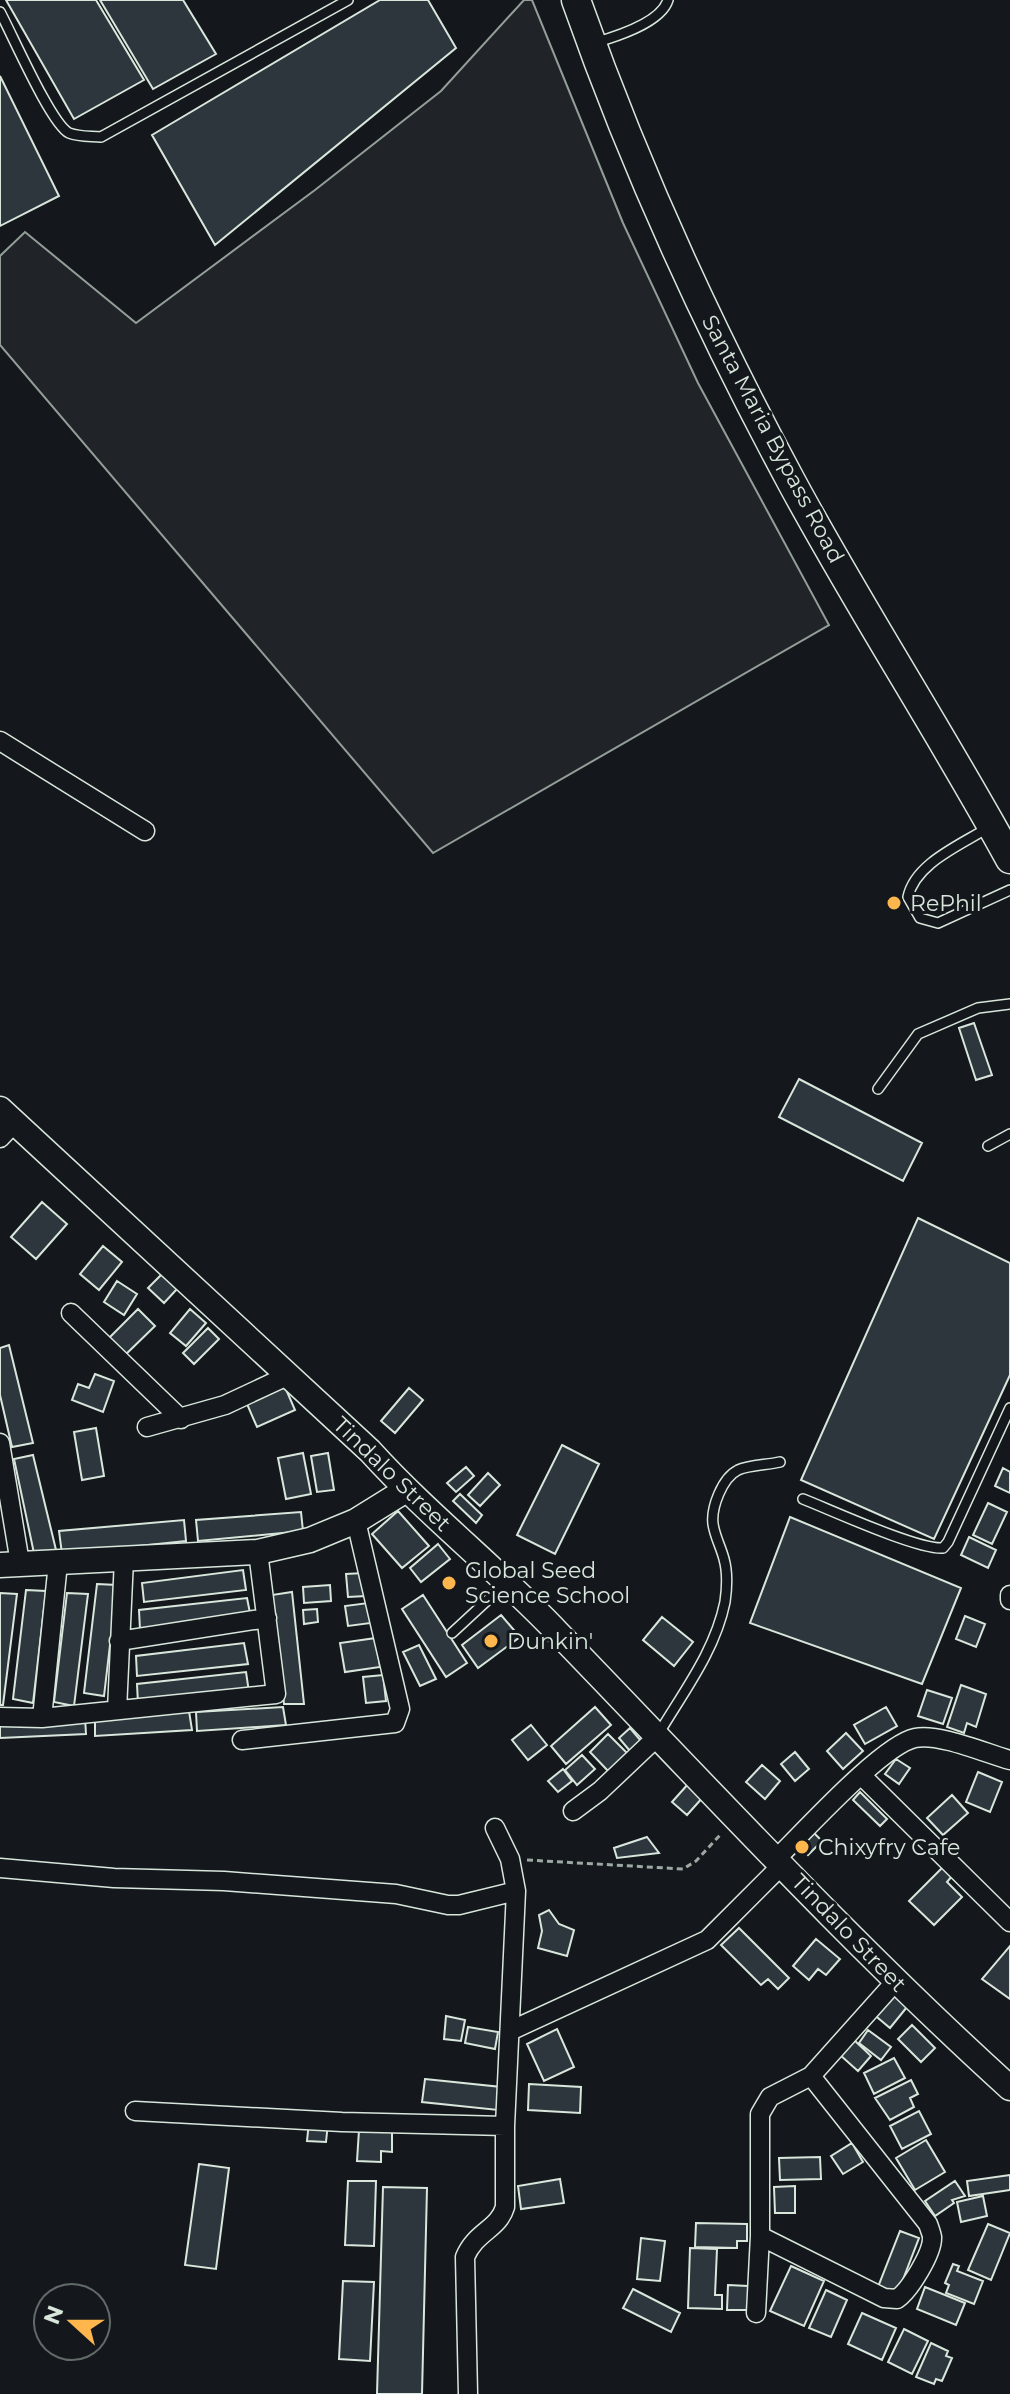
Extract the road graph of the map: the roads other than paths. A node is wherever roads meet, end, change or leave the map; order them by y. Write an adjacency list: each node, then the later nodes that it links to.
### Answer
1 (348, 0): 4 (lane)
2 (576, 0): 5 (main road, Santa Maria Bypass Road)
3 (668, 0): 5 (lane)
4 (0, 12)
5 (591, 44): 7 (main road, Santa Maria Bypass Road)
6 (0, 741): 8 (street)
7 (992, 825): 9 (main road, Santa Maria Bypass Road); 10 (lane)
8 (145, 831)
9 (1010, 859)
10 (1010, 890)
11 (1010, 1004): 12 (lane)
12 (878, 1089)
13 (5, 1123): 17 (main road, Tindalo Street)
14 (1010, 1134): 15 (lane)
15 (988, 1146)
16 (71, 1313): 19 (street)
17 (287, 1376): 19 (street); 24 (main road, Tindalo Street)
18 (1010, 1408): 25 (lane)
19 (181, 1419): 20 (street)
20 (147, 1427)
21 (0, 1443): 23 (street)
22 (780, 1462): 38 (lane)
23 (5, 1488): 30 (street)
24 (406, 1490): 26 (main road); 31 (main road, Tindalo Street)
25 (803, 1499)
26 (356, 1521): 27 (main road); 39 (street)
27 (258, 1552): 28 (main road); 32 (street)
28 (124, 1559): 29 (main road); 34 (street)
29 (58, 1563): 30 (main road); 37 (street)
30 (10, 1564)
31 (508, 1582): 33 (lane); 38 (main road, Tindalo Street)
32 (267, 1618): 34 (street); 35 (street)
33 (452, 1633)
34 (119, 1641): 35 (street)
35 (117, 1710): 37 (street)
36 (0, 1717): 37 (street)
37 (42, 1718)
38 (657, 1737): 42 (street); 44 (main road, Tindalo Street)
39 (242, 1740)
40 (1010, 1760): 41 (street)
41 (861, 1775): 44 (street); 47 (street)
42 (573, 1811)
43 (495, 1828): 46 (street)
44 (780, 1862): 48 (main road, Tindalo Street); 49 (street)
45 (0, 1868): 46 (street)
46 (516, 1891): 49 (street)
47 (1010, 1922)
48 (895, 1982): 50 (street); 51 (main road, Tindalo Street)
49 (510, 2031): 53 (street)
50 (811, 2076): 54 (street); 54 (street)
51 (1009, 2085)
52 (135, 2111): 53 (street)
53 (505, 2126): 56 (street)
54 (760, 2236): 55 (street)
55 (756, 2313)
56 (468, 2394)

